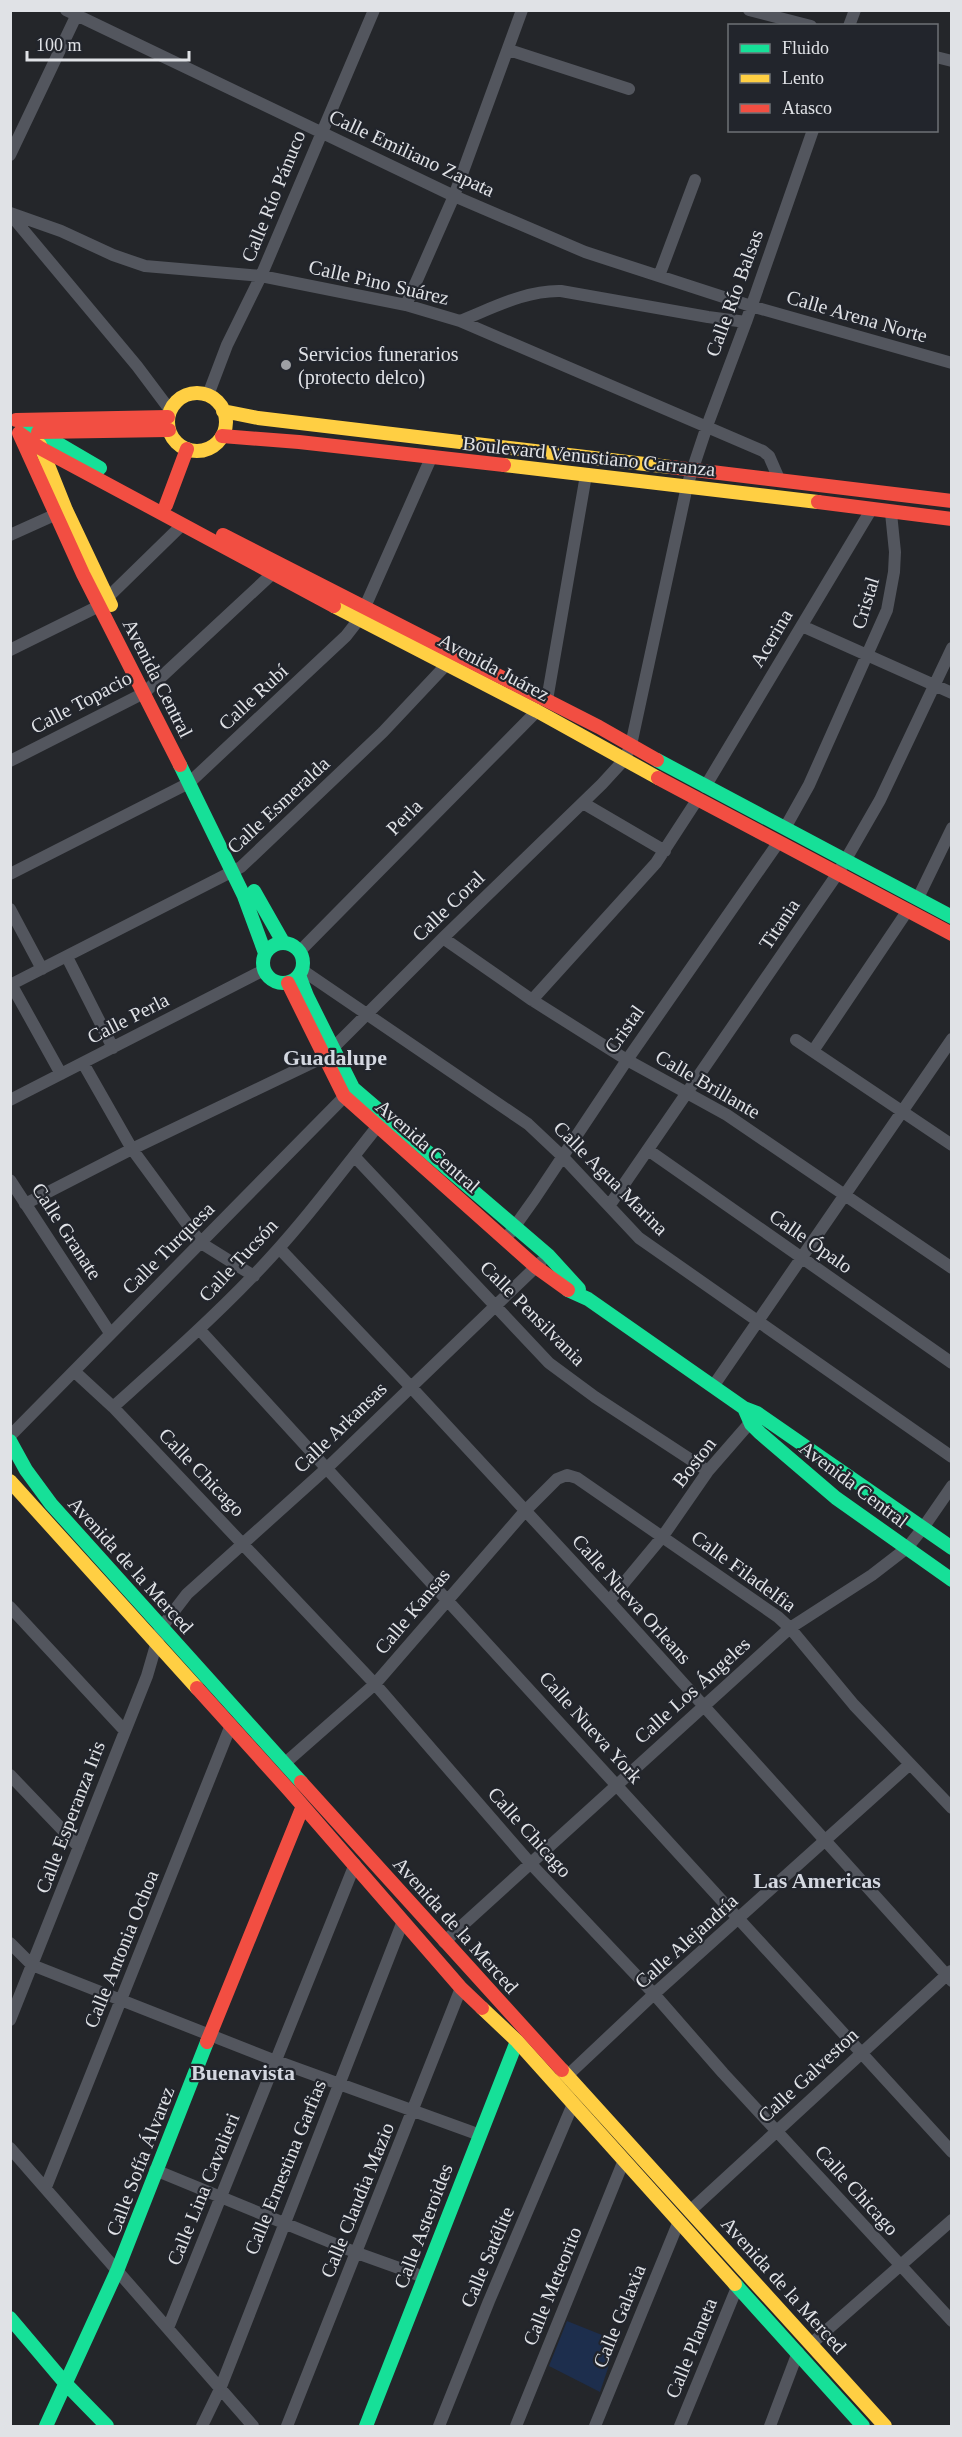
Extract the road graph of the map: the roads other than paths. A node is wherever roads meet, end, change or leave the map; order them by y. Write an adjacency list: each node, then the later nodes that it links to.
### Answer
1 (374, 10): 8 (street, Calle Río Pánuco)
2 (522, 10): 6 (street)
3 (749, 10): 5 (street)
4 (74, 12): 8 (street, Calle Emiliano Zapata); 10 (street)
5 (803, 24)
6 (509, 50): 7 (street); 12 (street)
7 (629, 88)
8 (321, 132): 12 (street, Calle Emiliano Zapata); 14 (street, Calle Río Pánuco)
9 (812, 132): 17 (street, Calle Río Balsas)
10 (10, 155)
11 (695, 180): 15 (street)
12 (454, 196): 15 (street, Calle Emiliano Zapata); 16 (street)
13 (10, 213): 14 (street, Calle Pino Suárez); 23 (street)
14 (261, 276): 16 (street, Calle Pino Suárez); 21 (street, Calle Río Pánuco)
15 (659, 276): 17 (street, Calle Emiliano Zapata)
16 (406, 305): 18 (street, Calle Pino Suárez)
17 (751, 306): 19 (street, Calle Río Balsas); 20 (street, Calle Arena Norte)
18 (460, 321): 19 (street); 26 (street, Calle Pino Suárez)
19 (746, 322): 26 (street, Calle Río Balsas)
20 (951, 363)
21 (208, 395): 22 (street); 23 (street)
22 (223, 411): 27 (street); 31 (street, Boulevard Venustiano Carranza)
23 (169, 419): 25 (street); 29 (street)
24 (14, 425): 25 (street); 28 (street, Avenida Juárez); 38 (street, Avenida Central)
25 (37, 425): 28 (street, Avenida Central); 36 (street, Avenida Juárez)
26 (706, 426): 31 (street, Calle Río Balsas); 33 (street, Calle Pino Suárez)
27 (222, 436): 29 (street); 30 (street, Boulevard Venustiano Carranza)
28 (40, 448): 38 (street, Avenida Central); 41 (street, Avenida Juárez)
29 (187, 449): 36 (street)
30 (431, 458): 32 (street, Boulevard Venustiano Carranza); 45 (street, Calle Rubí)
31 (693, 469): 33 (street, Boulevard Venustiano Carranza); 34 (street, Calle Coral)
32 (586, 475): 34 (street, Boulevard Venustiano Carranza); 54 (street)
33 (779, 479): 35 (street, Boulevard Venustiano Carranza)
34 (687, 486): 37 (street, Boulevard Venustiano Carranza); 56 (street, Calle Coral)
35 (951, 501)
36 (166, 505): 45 (street, Avenida Juárez)
37 (871, 510): 39 (street, Boulevard Venustiano Carranza); 46 (street, Acerina)
38 (60, 513): 42 (street); 44 (street, Avenida Central)
39 (891, 513): 40 (street, Boulevard Venustiano Carranza); 49 (street, Cristal)
40 (951, 519)
41 (182, 525): 43 (street, Avenida Juárez); 44 (street)
42 (10, 536)
43 (272, 574): 45 (street, Avenida Juárez); 52 (street, Calle Topacio)
44 (103, 602): 48 (street); 52 (street, Avenida Central)
45 (362, 613): 50 (street, Avenida Juárez); 54 (street, Avenida Juárez); 59 (street, Calle Rubí)
46 (802, 626): 49 (street); 60 (street, Acerina)
47 (951, 648): 51 (street, Titania)
48 (10, 650)
49 (869, 655): 51 (street); 63 (street, Cristal)
50 (447, 664): 55 (street, Avenida Juárez); 68 (street, Calle Esmeralda)
51 (934, 684): 53 (street); 67 (street, Titania)
52 (148, 689): 58 (street, Calle Topacio); 59 (street, Avenida Central)
53 (951, 693)
54 (547, 700): 56 (street, Avenida Juárez)
55 (537, 711): 57 (street, Avenida Juárez); 78 (street, Perla)
56 (631, 745): 57 (street, Calle Coral); 60 (street, Avenida Juárez)
57 (624, 760): 61 (street, Avenida Juárez); 62 (street, Calle Coral)
58 (10, 761)
59 (193, 780): 68 (street, Avenida Central); 70 (street, Calle Rubí)
60 (705, 787): 63 (street, Avenida Juárez)
61 (697, 800): 65 (street, Avenida Juárez); 66 (street)
62 (583, 803): 66 (street); 76 (street, Calle Coral)
63 (785, 828): 67 (street, Avenida Juárez)
64 (951, 828): 71 (street)
65 (778, 843): 69 (street, Avenida Juárez); 92 (street, Cristal)
66 (665, 851): 85 (street)
67 (845, 860): 69 (street, Titania); 71 (street, Avenida Juárez)
68 (237, 870): 77 (street, Avenida Central); 79 (street, Avenida Central); 80 (street, Calle Esmeralda)
69 (838, 873): 73 (street, Avenida Juárez); 96 (street, Titania)
70 (10, 874)
71 (918, 898): 74 (street, Avenida Juárez)
72 (10, 909): 81 (street)
73 (908, 910): 75 (street, Avenida Juárez); 90 (street)
74 (951, 917)
75 (951, 934)
76 (442, 938): 85 (street, Calle Brillante); 86 (street, Calle Coral)
77 (283, 942): 78 (street); 79 (street)
78 (300, 951): 83 (street)
79 (265, 953): 82 (street)
80 (67, 957): 81 (street, Calle Esmeralda); 89 (street)
81 (42, 969): 84 (street, Calle Esmeralda)
82 (264, 970): 83 (street); 89 (street, Calle Perla)
83 (297, 976): 86 (street, Calle Agua Marina); 91 (street, Avenida Central)
84 (11, 984): 94 (street)
85 (532, 1000): 92 (street, Calle Brillante)
86 (368, 1013): 91 (street, Calle Coral); 104 (street, Calle Agua Marina)
87 (951, 1039): 98 (street)
88 (796, 1040): 90 (street)
89 (113, 1047): 93 (street, Calle Perla)
90 (813, 1051): 98 (street)
91 (329, 1052): 95 (street, Avenida Central); 101 (street, Calle Coral)
92 (627, 1060): 96 (street, Calle Brillante); 104 (street, Cristal)
93 (83, 1064): 94 (street, Calle Perla); 101 (street)
94 (61, 1074): 97 (street, Calle Perla)
95 (348, 1092): 99 (street, Avenida Central); 109 (street, Avenida Central); 110 (street, Calle Turquesa)
96 (688, 1092): 102 (street, Titania); 106 (street, Calle Brillante)
97 (10, 1100)
98 (903, 1111): 100 (street); 106 (street)
99 (377, 1127): 103 (street, Calle Tucsón); 109 (street, Avenida Central)
100 (951, 1145)
101 (132, 1149): 107 (street, Calle Coral); 110 (street)
102 (648, 1150): 108 (street, Titania); 113 (street, Calle Ópalo)
103 (354, 1156): 111 (street, Calle Tucsón); 118 (street, Calle Pensilvania)
104 (563, 1157): 108 (street, Calle Agua Marina); 109 (street, Cristal)
105 (10, 1180): 107 (street, Calle Granate)
106 (845, 1195): 113 (street); 114 (street, Calle Brillante)
107 (26, 1204): 121 (street, Calle Granate)
108 (609, 1206): 119 (street, Calle Agua Marina)
109 (510, 1233): 112 (street, Avenida Central); 115 (street, Avenida Central)
110 (201, 1243): 116 (street); 121 (street, Calle Turquesa)
111 (279, 1248): 116 (street, Calle Tucsón); 125 (street, Calle Nueva Orleans)
112 (548, 1255): 115 (street, Calle Arkansas); 117 (street, Avenida Central)
113 (800, 1258): 119 (street); 122 (street, Calle Ópalo)
114 (950, 1263)
115 (536, 1267): 117 (street, Avenida Central); 118 (street, Calle Arkansas)
116 (254, 1276): 120 (street, Calle Tucsón)
117 (588, 1299): 124 (street, Avenida Central)
118 (496, 1306): 125 (street, Calle Arkansas); 132 (street, Calle Pensilvania)
119 (758, 1321): 124 (street); 130 (street, Calle Agua Marina)
120 (199, 1329): 126 (street, Calle Tucsón); 131 (street, Calle Nueva York)
121 (110, 1333): 123 (street, Calle Turquesa)
122 (951, 1363)
123 (75, 1372): 126 (street, Calle Chicago); 128 (street, Calle Turquesa)
124 (714, 1385): 127 (street, Avenida Central)
125 (410, 1386): 131 (street, Calle Arkansas); 138 (street, Calle Nueva Orleans)
126 (113, 1407): 141 (street, Calle Chicago)
127 (751, 1415): 132 (street, Boston); 134 (street, Avenida Central); 137 (street, Avenida Central)
128 (10, 1436)
129 (10, 1441): 148 (street, Avenida de la Merced)
130 (951, 1457)
131 (327, 1468): 141 (street, Calle Arkansas); 145 (street, Calle Nueva York)
132 (708, 1471): 140 (street, Boston)
133 (563, 1476): 138 (street, Calle Kansas); 140 (street, Calle Filadelfia)
134 (850, 1479): 137 (street); 139 (street, Avenida Central)
135 (10, 1481): 150 (street, Avenida de la Merced)
136 (951, 1486): 139 (street, Calle Los Ángeles)
137 (836, 1498): 142 (street, Avenida Central)
138 (525, 1511): 145 (street, Calle Kansas); 146 (street, Calle Nueva Orleans)
139 (923, 1528): 142 (street, Calle Los Ángeles); 143 (street, Avenida Central)
140 (663, 1536): 146 (street, Boston); 149 (street, Calle Filadelfia)
141 (242, 1543): 148 (street, Calle Arkansas); 151 (street, Calle Chicago)
142 (907, 1548): 144 (street, Avenida Central); 149 (street, Calle Los Ángeles)
143 (951, 1548)
144 (951, 1580)
145 (447, 1598): 151 (street, Calle Kansas); 158 (street, Calle Nueva York)
146 (609, 1601): 152 (street, Calle Nueva Orleans)
147 (10, 1607): 154 (street)
148 (161, 1628): 150 (street, Calle Esperanza Iris); 155 (street, Avenida de la Merced)
149 (790, 1628): 152 (street, Calle Los Ángeles); 156 (street, Calle Filadelfia)
150 (157, 1642): 153 (street, Avenida de la Merced); 154 (street, Calle Esperanza Iris)
151 (375, 1684): 155 (street, Calle Kansas); 163 (street, Calle Chicago)
152 (704, 1707): 158 (street, Calle Los Ángeles); 161 (street, Calle Nueva Orleans)
153 (231, 1725): 159 (street, Avenida de la Merced); 173 (street, Calle Antonia Ochoa)
154 (125, 1731): 162 (street, Calle Esperanza Iris)
155 (284, 1764): 167 (street, Avenida de la Merced)
156 (910, 1764): 160 (street, Calle Filadelfia); 161 (street, Calle Alejandría)
157 (10, 1775): 162 (street)
158 (616, 1786): 163 (street, Calle Los Ángeles); 165 (street, Calle Nueva York)
159 (303, 1806): 164 (street, Avenida de la Merced); 175 (street, Calle Sofía Álvarez)
160 (951, 1808)
161 (826, 1841): 165 (street, Calle Alejandría); 170 (street, Calle Nueva Orleans)
162 (79, 1847): 169 (street, Calle Esperanza Iris)
163 (530, 1863): 167 (street, Calle Los Ángeles); 172 (street, Calle Chicago)
164 (355, 1864): 166 (street, Avenida de la Merced); 178 (street, Calle Lina Cavalieri)
165 (741, 1918): 172 (street, Calle Alejandría); 177 (street, Calle Nueva York)
166 (403, 1922): 171 (street, Avenida de la Merced); 180 (street, Calle Ernestina Garfias)
167 (444, 1942): 179 (street, Avenida de la Merced)
168 (10, 1943): 169 (street)
169 (33, 1965): 173 (street); 174 (street, Calle Esperanza Iris)
170 (950, 1975): 177 (street, Calle Galveston)
171 (461, 1988): 176 (street, Avenida de la Merced); 182 (street, Calle Claudia Mazio)
172 (654, 1994): 179 (street, Calle Alejandría); 183 (street, Calle Chicago)
173 (122, 2000): 175 (street); 189 (street, Calle Antonia Ochoa)
174 (10, 2020)
175 (211, 2035): 178 (street); 188 (street, Calle Sofía Álvarez)
176 (517, 2040): 181 (street, Avenida de la Merced); 184 (street, Calle Asteroides)
177 (861, 2053): 183 (street, Calle Galveston); 186 (street, Calle Nueva York)
178 (276, 2061): 180 (street); 190 (street, Calle Lina Cavalieri)
179 (568, 2076): 191 (street, Avenida de la Merced)
180 (339, 2084): 182 (street); 194 (street, Calle Ernestina Garfias)
181 (573, 2104): 187 (street, Avenida de la Merced); 213 (street, Calle Satélite)
182 (414, 2110): 184 (street); 195 (street, Calle Claudia Mazio)
183 (777, 2130): 191 (street, Calle Galveston); 196 (street, Calle Chicago)
184 (480, 2135): 198 (street, Calle Asteroides)
185 (10, 2148): 189 (street)
186 (951, 2152)
187 (624, 2160): 193 (street, Avenida de la Merced); 214 (street, Calle Meteorito)
188 (155, 2170): 190 (street); 197 (street, Calle Sofía Álvarez)
189 (46, 2187): 197 (street)
190 (220, 2196): 194 (street); 202 (street, Calle Lina Cavalieri)
191 (691, 2210): 203 (street, Avenida de la Merced)
192 (951, 2220): 196 (street)
193 (679, 2221): 199 (street, Avenida de la Merced); 215 (street, Calle Galaxia)
194 (284, 2223): 195 (street); 206 (street, Calle Ernestina Garfias)
195 (357, 2253): 198 (street); 211 (street, Calle Claudia Mazio)
196 (900, 2266): 201 (street, Calle Chicago); 203 (street)
197 (117, 2271): 202 (street); 205 (street, Calle Sofía Álvarez)
198 (424, 2277): 212 (street, Calle Asteroides)
199 (738, 2285): 204 (street, Avenida de la Merced); 216 (street, Calle Planeta)
200 (10, 2318): 205 (street)
201 (951, 2321)
202 (168, 2328): 206 (street)
203 (810, 2344): 219 (street, Avenida de la Merced)
204 (798, 2352): 217 (street); 218 (street, Avenida de la Merced)
205 (65, 2383): 207 (street, Calle Sofía Álvarez); 208 (street)
206 (220, 2389): 209 (street, Calle Ernestina Garfias); 210 (street)
207 (46, 2427)
208 (107, 2427)
209 (202, 2427)
210 (253, 2427)
211 (287, 2427)
212 (366, 2427)
213 (439, 2427)
214 (516, 2427)
215 (595, 2427)
216 (680, 2427)
217 (770, 2427)
218 (863, 2427)
219 (885, 2427)

